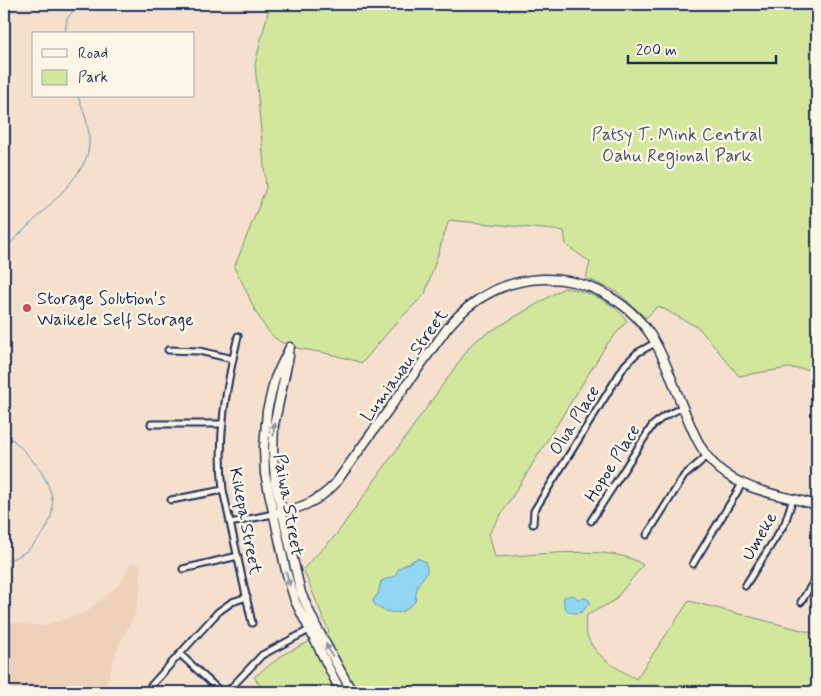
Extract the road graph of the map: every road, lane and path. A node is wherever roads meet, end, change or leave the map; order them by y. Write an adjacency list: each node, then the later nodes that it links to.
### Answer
1 (238, 336): 4 (street, Kikepa Street)
2 (655, 343): 5 (street, Lumiauau Street); 14 (street, Lumiauau Street); 18 (street, Olua Place)
3 (168, 350): 4 (street)
4 (233, 359): 7 (street, Kikepa Street)
5 (683, 407): 8 (street, Lumiauau Street); 16 (street, Hopoe Place)
6 (151, 424): 7 (street)
7 (221, 424): 10 (street, Kikepa Street)
8 (707, 456): 9 (street, Lumiauau Street); 19 (street)
9 (742, 484): 11 (street, Lumiauau Street); 21 (street)
10 (223, 490): 12 (street); 17 (street, Kikepa Street)
11 (793, 498): 13 (street, Lumiauau Street); 24 (street, Umeke)
12 (171, 500)
13 (817, 505)
14 (282, 512): 15 (street, Lumiauau Street); 15 (street, Paiwa Street, one-way to 15); 28 (street, Paiwa Street)
15 (273, 514): 17 (street, Lumiauau Street); 29 (street, Paiwa Street, one-way to 29)
16 (591, 521)
17 (230, 523): 20 (street, Kikepa Street)
18 (533, 524)
19 (648, 534)
20 (238, 556): 22 (street); 25 (street, Kikepa Street)
21 (693, 564)
22 (183, 569)
23 (817, 576): 26 (street)
24 (745, 586)
25 (247, 597): 27 (street, Kikepa Street); 30 (street)
26 (801, 602)
27 (252, 623)
28 (316, 626): 29 (street); 35 (street, Paiwa Street, one-way to 28)
29 (308, 630): 33 (street); 34 (street, Paiwa Street)
30 (180, 654): 31 (street); 32 (street)
31 (148, 689)
32 (221, 692)
33 (227, 692)
34 (341, 692)
35 (352, 692)

